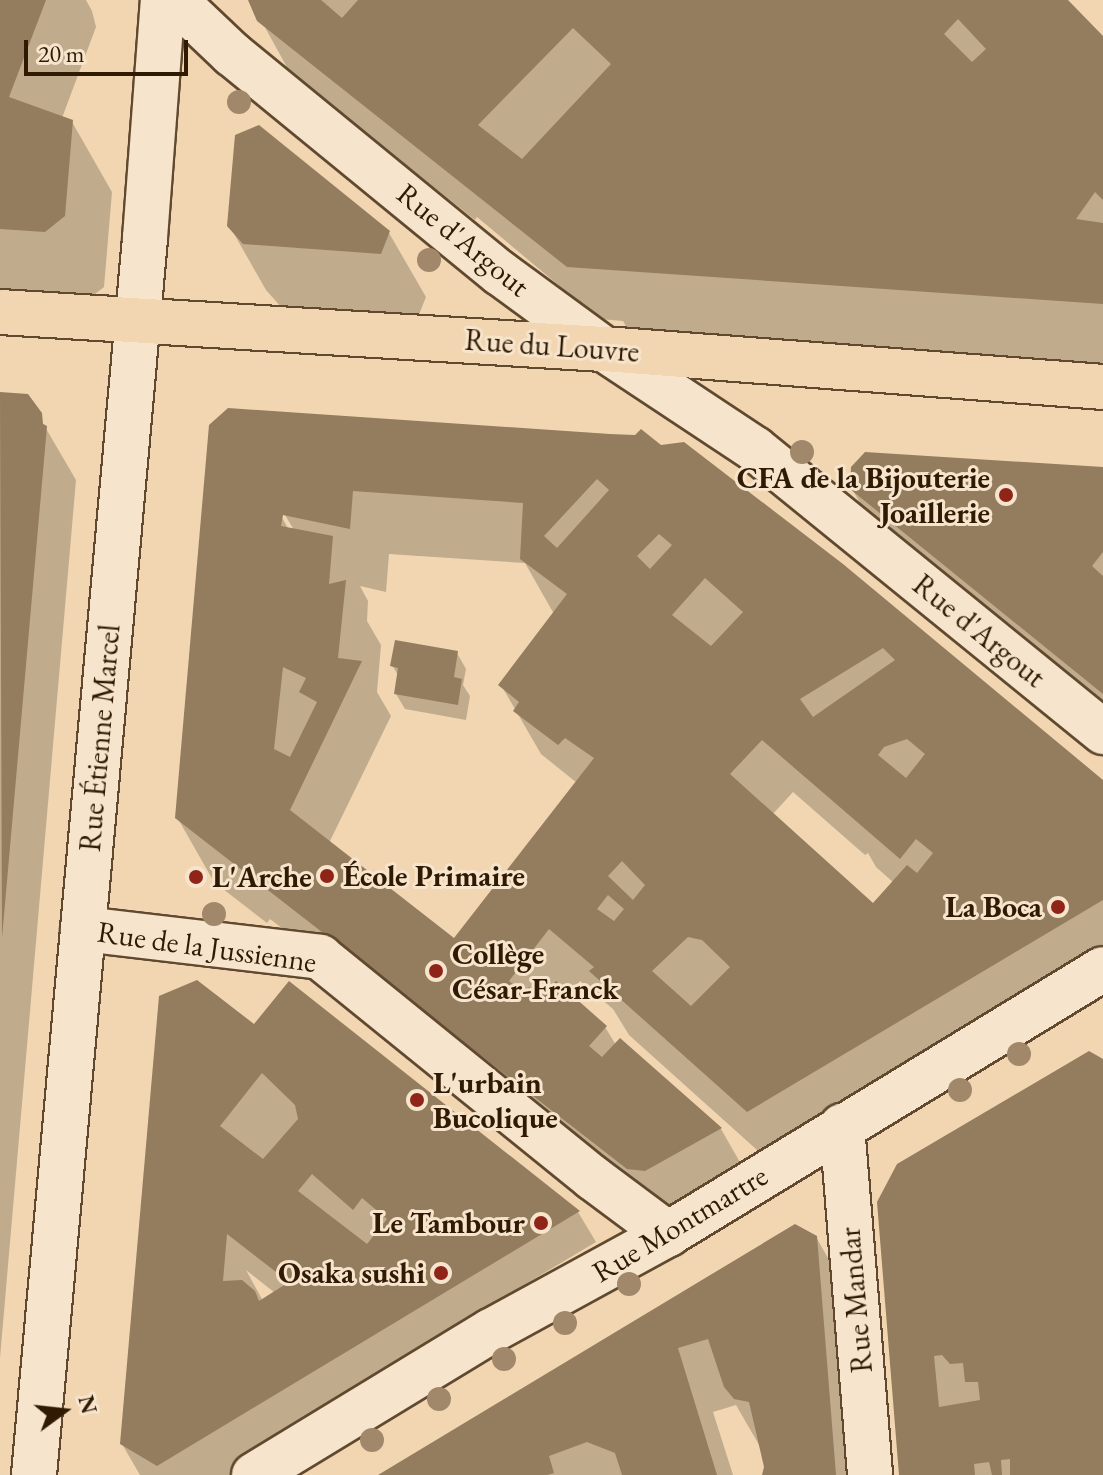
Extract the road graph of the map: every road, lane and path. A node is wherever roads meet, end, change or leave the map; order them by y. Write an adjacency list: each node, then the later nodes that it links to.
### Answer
1 (163, 0): 4 (street, Rue Étienne Marcel)
2 (175, 0): 5 (street, Rue d'Argout)
3 (0, 312): 4 (main road, Rue du Louvre)
4 (137, 322): 5 (main road, Rue du Louvre); 8 (street, Rue Étienne Marcel)
5 (604, 349): 6 (main road, Rue du Louvre); 7 (street, Rue d'Argout)
6 (1103, 387)
7 (1103, 732)
8 (83, 929): 11 (street, Rue de la Jussienne); 12 (street, Rue Étienne Marcel)
9 (1103, 969): 10 (street, Rue Montmartre)
10 (842, 1126): 11 (street, Rue Montmartre); 14 (street, Rue Mandar)
11 (668, 1234): 13 (street, Rue Montmartre)
12 (34, 1475)
13 (254, 1475)
14 (870, 1475)

